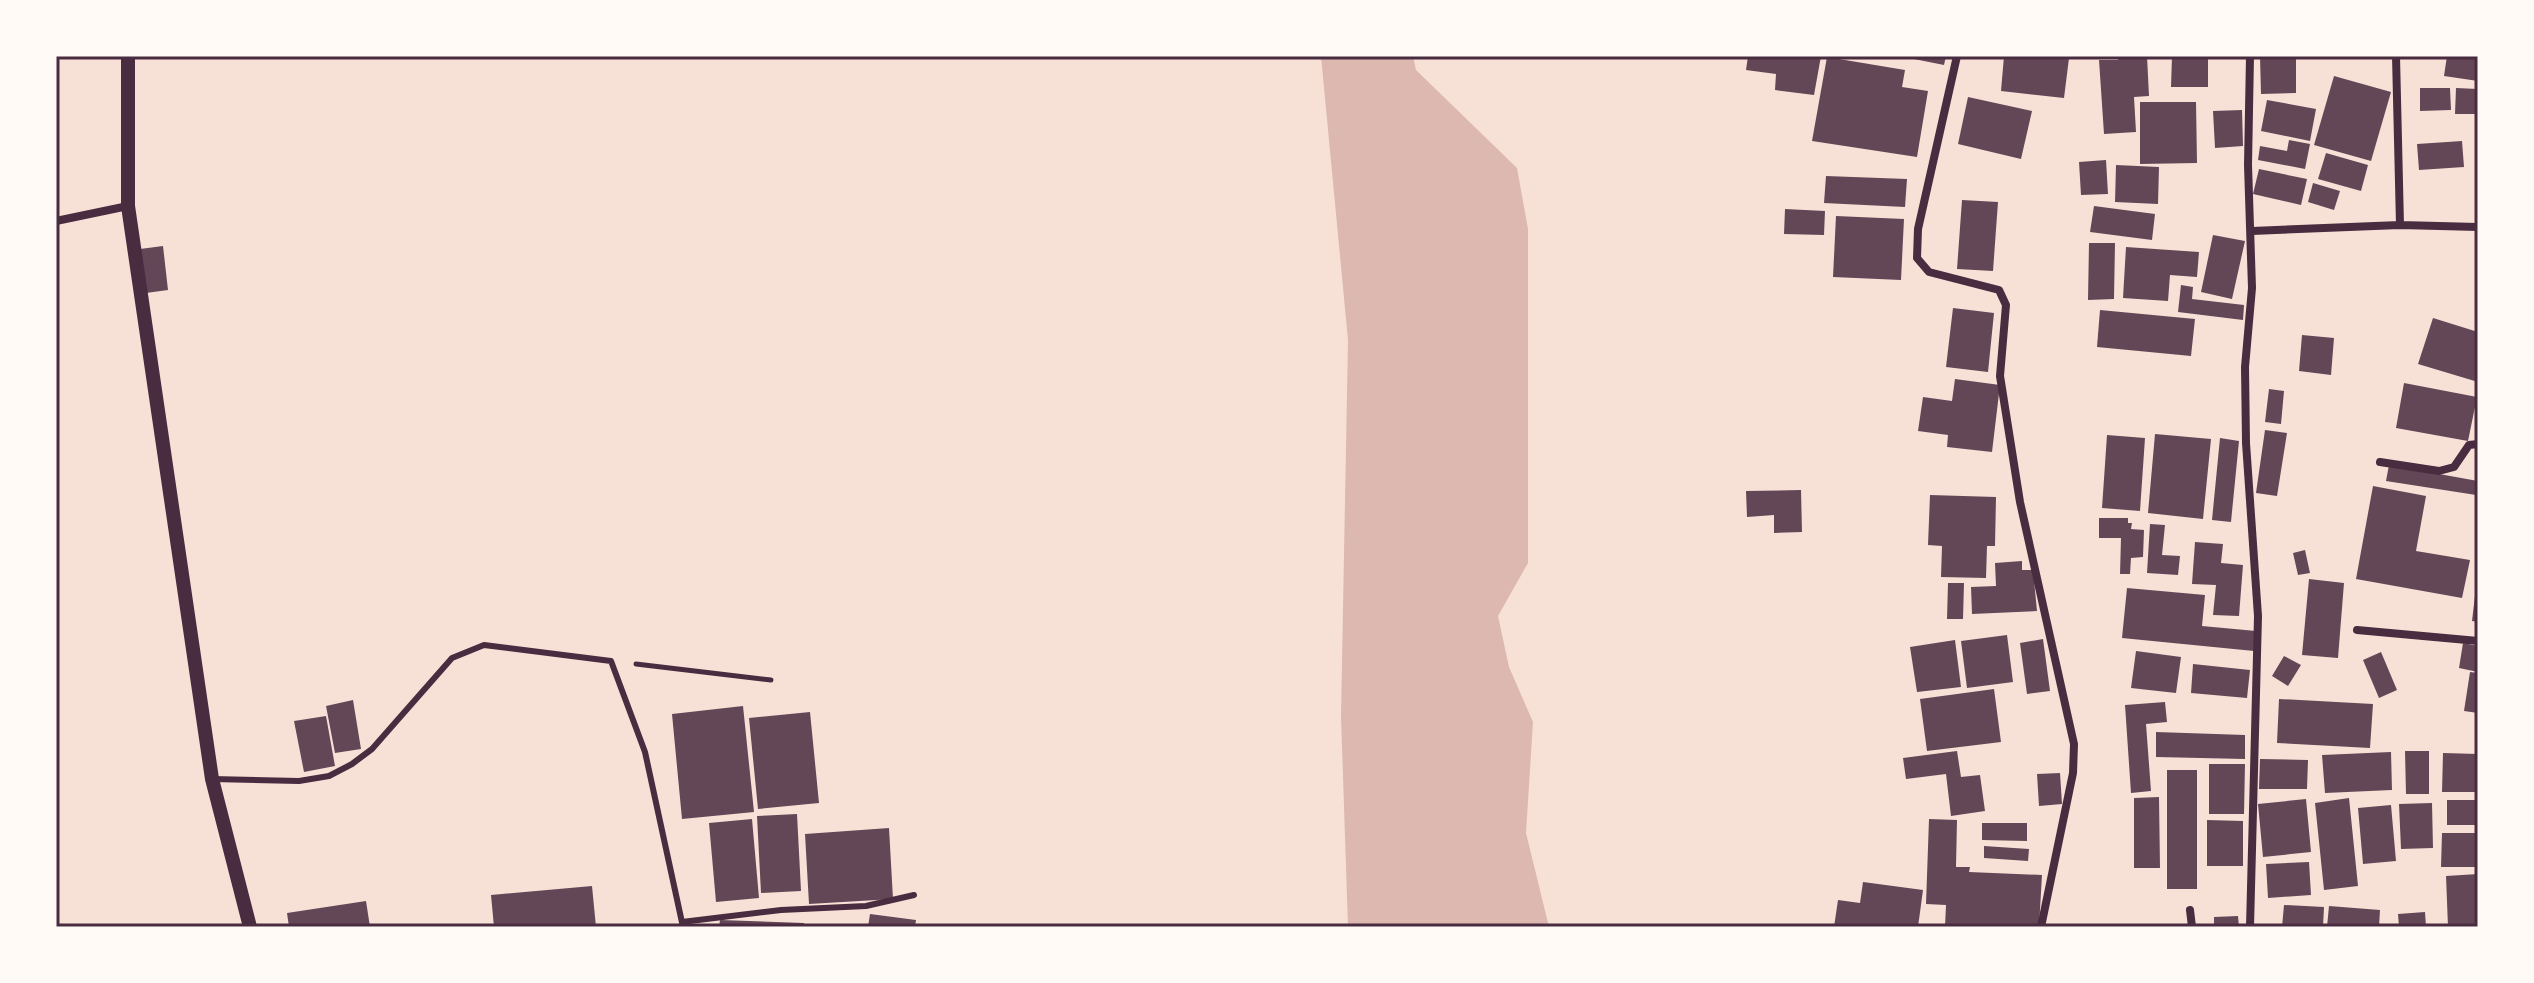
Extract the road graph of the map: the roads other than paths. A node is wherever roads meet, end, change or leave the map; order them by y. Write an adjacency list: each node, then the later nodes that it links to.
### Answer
1 (128, 56): 5 (street)
2 (1957, 56): 19 (street)
3 (2250, 56): 9 (street)
4 (2396, 56): 7 (street)
5 (128, 206): 6 (street); 14 (street)
6 (56, 221)
7 (2400, 225): 8 (street); 9 (street)
8 (2478, 227)
9 (2252, 231): 21 (street)
10 (2478, 444): 11 (street)
11 (2380, 462)
12 (2357, 630): 13 (street)
13 (2478, 641)
14 (212, 779): 17 (lane); 18 (street)
15 (914, 895): 17 (lane)
16 (2190, 910): 20 (street)
17 (682, 924)
18 (250, 927)
19 (2041, 927)
20 (2192, 927)
21 (2250, 927)

